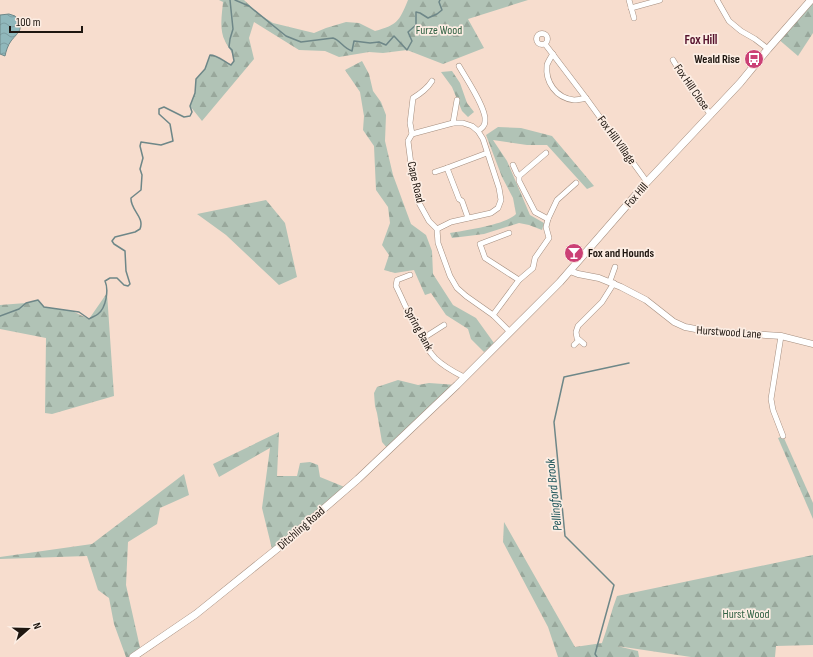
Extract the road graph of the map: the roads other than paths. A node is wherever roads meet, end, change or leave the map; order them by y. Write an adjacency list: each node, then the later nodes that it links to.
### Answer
1 (629, 0): 5 (street)
2 (660, 0): 5 (street)
3 (717, 0): 8 (street)
4 (811, 0): 8 (main road, Fox Hill)
5 (631, 8): 6 (street)
6 (634, 18)
7 (545, 44): 9 (street, Fox Hill Village)
8 (768, 49): 15 (main road, Fox Hill)
9 (553, 54): 13 (street, Fox Hill Village); 13 (street)
10 (673, 60): 15 (street, Fox Hill Close)
11 (459, 66): 17 (street)
12 (432, 80): 18 (street, Cape Road)
13 (586, 98): 25 (street, Fox Hill Village)
14 (457, 100): 16 (street)
15 (711, 115): 25 (main road, Fox Hill)
16 (453, 123): 17 (street); 18 (street)
17 (478, 131): 19 (street)
18 (412, 134): 29 (street, Cape Road)
19 (487, 153): 22 (street); 27 (street)
20 (546, 153): 24 (street)
21 (513, 164): 24 (street)
22 (447, 168): 23 (street); 27 (street)
23 (435, 172)
24 (519, 176): 28 (street)
25 (647, 182): 32 (main road, Fox Hill)
26 (576, 183): 28 (street)
27 (468, 218): 29 (street)
28 (548, 219): 34 (street)
29 (437, 229): 36 (street, Cape Road)
30 (510, 233): 34 (street)
31 (615, 267): 35 (street)
32 (570, 271): 35 (street, Hurstwood Lane); 38 (main road, Fox Hill)
33 (410, 275): 40 (street, Spring Bank)
34 (519, 280): 36 (street)
35 (612, 282): 39 (street, Hurstwood Lane); 41 (street)
36 (494, 315): 38 (street, Cape Road)
37 (444, 325): 40 (street)
38 (510, 332): 45 (main road, Fox Hill)
39 (781, 336): 43 (street, Hurstwood Lane); 47 (street)
40 (422, 338): 45 (street, Spring Bank)
41 (579, 340): 42 (street); 44 (street)
42 (584, 344)
43 (813, 344)
44 (574, 345)
45 (464, 377): 46 (main road, Fox Hill)
46 (457, 385): 48 (main road, Ditchling Road)
47 (783, 436)
48 (133, 657)

